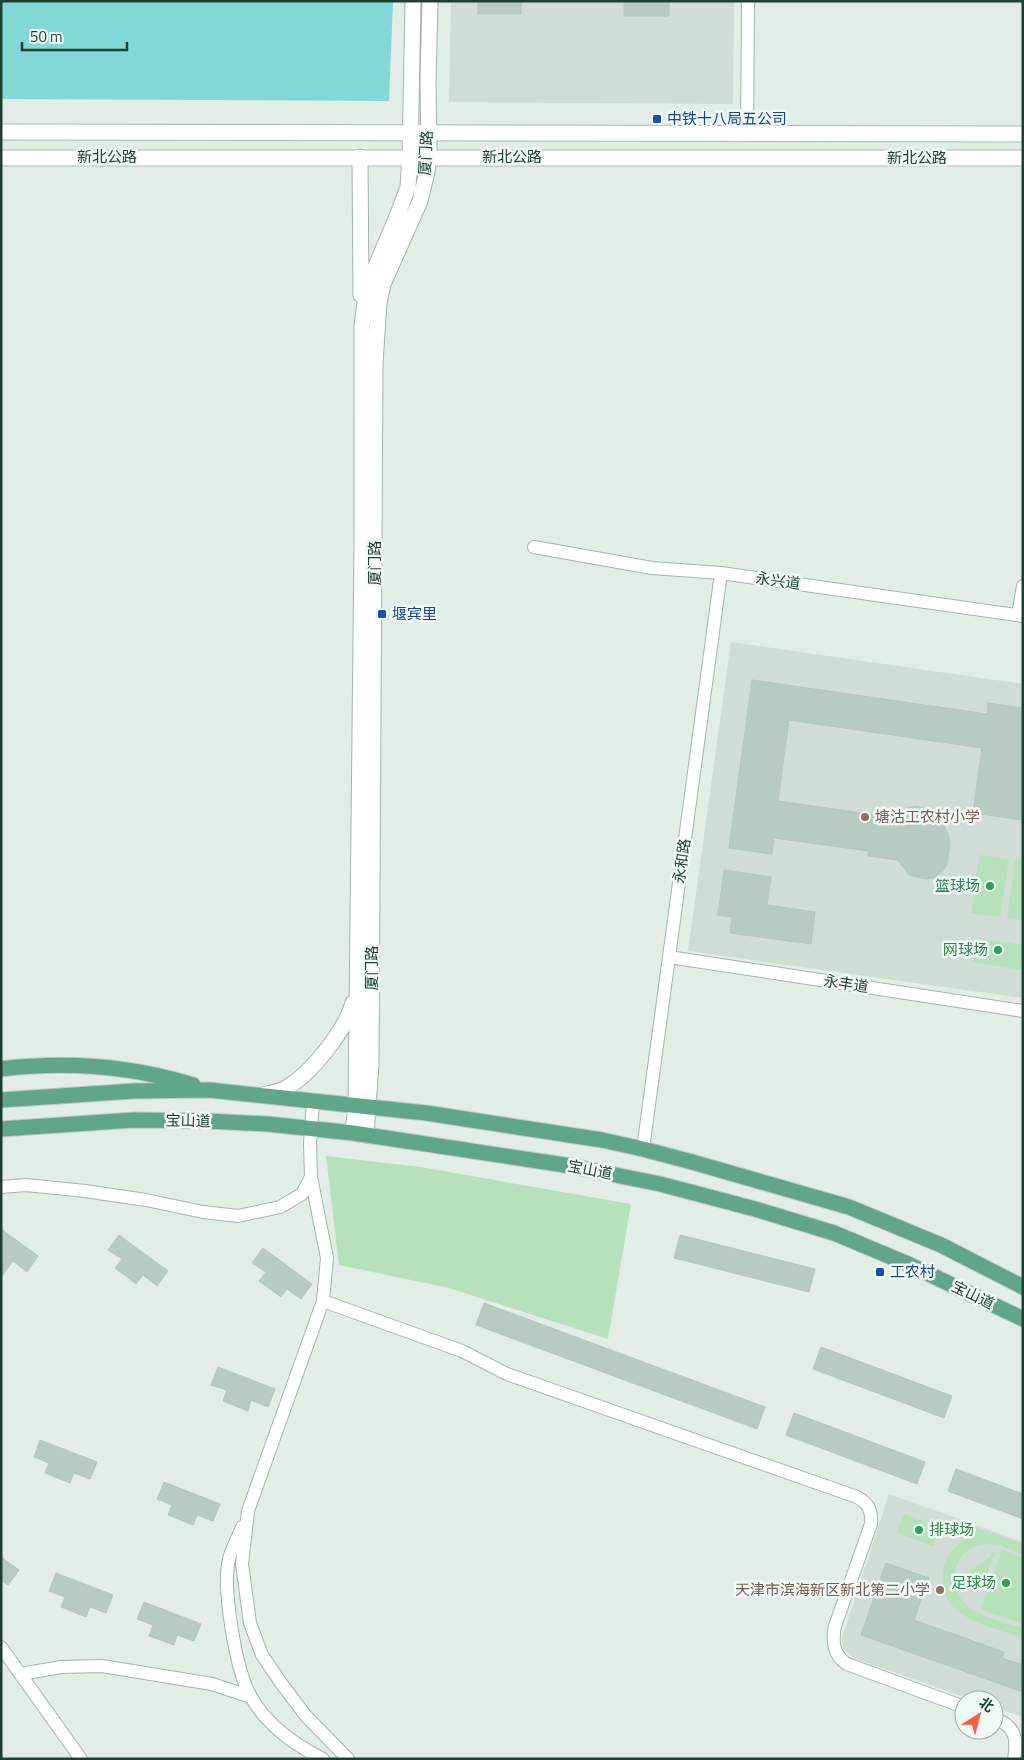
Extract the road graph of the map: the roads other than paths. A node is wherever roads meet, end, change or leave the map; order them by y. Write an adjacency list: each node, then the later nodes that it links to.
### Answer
1 (413, 1): 5 (street, 厦门路)
2 (430, 1): 6 (street, 厦门路)
3 (748, 1): 7 (street)
4 (1, 132): 5 (street, 新北公路)
5 (410, 132): 6 (street, 新北公路); 10 (street, 厦门路)
6 (428, 132): 7 (street, 新北公路); 11 (street, 厦门路)
7 (747, 133): 8 (street, 新北公路)
8 (1023, 134)
9 (360, 157): 10 (street, 新北公路); 12 (street, 新北公路); 14 (street)
10 (410, 157): 11 (street, 新北公路); 14 (street, 厦门路)
11 (428, 157): 13 (street, 新北公路); 27 (street, 厦门路)
12 (1, 158)
13 (1023, 158)
14 (362, 324): 20 (street, 厦门路)
15 (534, 548): 16 (street, 永兴道)
16 (721, 573): 18 (street, 永兴道); 19 (street, 永和路)
17 (1023, 586): 18 (street)
18 (1020, 616)
19 (669, 957): 21 (street, 永丰道); 31 (street, 永和路)
20 (358, 990): 24 (street); 27 (street, 厦门路)
21 (1023, 1011)
22 (1, 1069): 23 (main road)
23 (208, 1090): 24 (main road, 宝山道); 25 (main road, 宝山道)
24 (263, 1095): 26 (main road, 宝山道)
25 (1, 1100)
26 (313, 1101): 27 (main road, 宝山道); 28 (street)
27 (362, 1106): 30 (street, 厦门路); 31 (main road, 宝山道)
28 (311, 1128): 29 (main road, 宝山道); 30 (main road, 宝山道); 32 (street)
29 (1, 1129)
30 (359, 1134): 36 (main road, 宝山道)
31 (643, 1149): 34 (main road, 宝山道)
32 (311, 1177): 33 (street); 35 (street)
33 (1, 1188)
34 (1023, 1287)
35 (323, 1301): 37 (street); 41 (street)
36 (1023, 1319)
37 (248, 1511): 40 (street); 45 (street)
38 (1, 1647): 39 (street)
39 (21, 1674): 40 (street); 43 (street)
40 (251, 1697): 44 (street)
41 (954, 1703)
42 (1004, 1724): 46 (street)
43 (81, 1759)
44 (323, 1759)
45 (348, 1759)
46 (1014, 1759)

